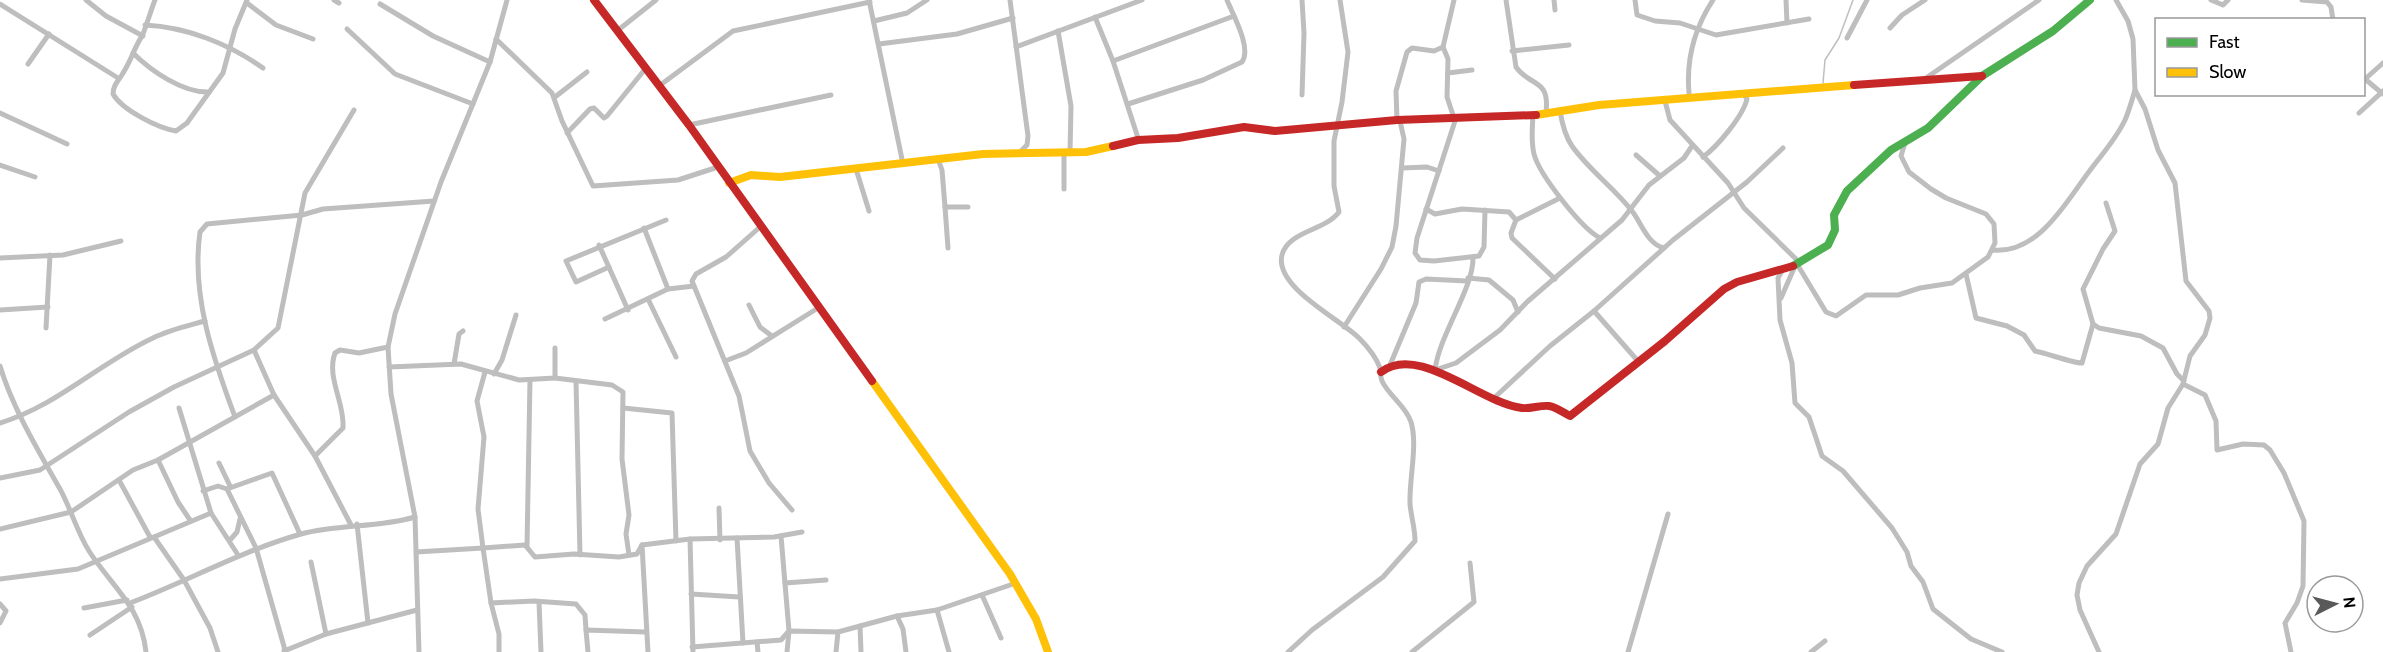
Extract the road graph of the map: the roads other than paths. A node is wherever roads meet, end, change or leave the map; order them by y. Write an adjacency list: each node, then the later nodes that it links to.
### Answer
1 (86, 0): 46 (street)
2 (155, 0): 39 (street)
3 (507, 0): 49 (street)
4 (594, 0): 43 (street)
5 (656, 0): 43 (street)
6 (927, 0): 37 (street)
7 (1010, 0): 33 (street)
8 (1142, 0): 28 (street)
9 (1227, 0): 32 (street)
10 (1302, 0): 77 (street)
11 (1340, 0): 92 (street)
12 (1454, 0): 53 (street)
13 (1506, 0): 55 (street)
14 (1554, 0): 31 (street)
15 (1635, 0): 42 (street)
16 (1713, 0): 42 (street)
17 (1786, 0): 38 (street)
18 (1867, 0): 47 (street)
19 (1925, 0): 40 (street)
20 (2039, 0): 68 (street)
21 (2090, 0): 66 (street)
22 (2116, 0): 72 (street)
23 (2211, 0): 24 (street)
24 (2228, 0)
25 (2302, 0): 35 (street)
26 (870, 1): 37 (street); 71 (street)
27 (247, 2): 48 (street); 54 (street)
28 (1128, 2): 34 (street)
29 (0, 4): 45 (street)
30 (381, 4): 58 (street)
31 (1555, 10)
32 (1234, 16): 57 (street); 82 (street)
33 (1013, 18): 50 (street); 52 (street)
34 (1095, 18): 44 (street); 57 (street)
35 (2333, 18)
36 (1809, 19): 38 (street)
37 (874, 21): 50 (street)
38 (1787, 23): 42 (street)
39 (145, 25): 46 (street); 54 (street)
40 (1890, 28)
41 (347, 29): 81 (street)
42 (1697, 30): 78 (street)
43 (617, 31): 62 (street)
44 (1058, 31): 52 (street); 100 (street)
45 (49, 34): 60 (street); 67 (street)
46 (143, 36): 56 (street)
47 (1847, 38)
48 (314, 39)
49 (496, 39): 58 (street); 79 (street)
50 (879, 44): 104 (street)
51 (1569, 45): 55 (street)
52 (1016, 47): 99 (street)
53 (1443, 47): 65 (street); 90 (street)
54 (231, 50): 61 (street); 73 (street)
55 (1512, 51): 85 (street)
56 (134, 53): 67 (street); 73 (street)
57 (1113, 61): 82 (street)
58 (490, 62): 81 (street)
59 (2383, 63): 69 (street)
60 (27, 64)
61 (263, 68)
62 (645, 68): 71 (street); 93 (street)
63 (1473, 69): 65 (street)
64 (587, 72): 79 (street)
65 (1448, 73): 89 (street)
66 (1982, 76): 68 (street); 95 (street)
67 (118, 78): 73 (street)
68 (1926, 78): 74 (street)
69 (2365, 79)
70 (2365, 81): 75 (street)
71 (659, 86): 91 (street)
72 (2135, 90): 134 (street); 180 (street)
73 (209, 92)
74 (1743, 93): 78 (street); 102 (street)
75 (2383, 93): 87 (street)
76 (831, 95): 91 (street)
77 (1302, 96)
78 (1689, 96): 80 (street)
79 (555, 98): 93 (street)
80 (1665, 101): 84 (street); 97 (street)
81 (473, 104): 116 (street)
82 (1128, 104): 94 (street)
83 (354, 110): 124 (street)
84 (1560, 111): 85 (street); 123 (street)
85 (1546, 112): 88 (street)
86 (0, 113): 96 (street)
87 (2359, 113)
88 (1533, 116): 89 (street); 115 (street)
89 (1455, 118): 90 (street); 109 (street)
90 (1399, 121): 92 (street); 107 (street)
91 (689, 125): 106 (street)
92 (1337, 126): 94 (street); 159 (street)
93 (567, 133): 106 (street)
94 (1139, 141): 100 (street)
95 (1905, 143): 134 (street); 138 (street)
96 (67, 144)
97 (1692, 146): 102 (street); 111 (street)
98 (1783, 148): 114 (street)
99 (1020, 152): 100 (street); 103 (street)
100 (1067, 152): 113 (street)
101 (1636, 155): 111 (street)
102 (1703, 157): 114 (street)
103 (938, 159): 104 (street); 118 (street)
104 (903, 164): 108 (street)
105 (0, 165): 110 (street)
106 (717, 167): 112 (street)
107 (1402, 168): 109 (street); 159 (street)
108 (856, 169): 112 (street); 122 (street)
109 (1439, 171): 120 (street)
110 (35, 177)
111 (1660, 177): 123 (street)
112 (729, 183): 127 (street)
113 (1064, 189)
114 (1732, 192): 133 (street); 138 (street)
115 (1560, 198): 126 (street); 129 (street)
116 (434, 201): 124 (street); 163 (street)
117 (2106, 203): 158 (street)
118 (945, 207): 119 (street); 132 (street)
119 (968, 207)
120 (1426, 210): 121 (street); 136 (street)
121 (1485, 210): 126 (street); 136 (street)
122 (869, 211)
123 (1629, 211): 129 (street); 133 (street)
124 (302, 215): 157 (street); 165 (street)
125 (666, 220): 128 (street)
126 (1516, 220): 143 (street)
127 (760, 227): 144 (street); 150 (street)
128 (644, 228): 131 (street); 145 (street)
129 (1599, 238): 143 (street)
130 (121, 241): 135 (street)
131 (599, 245): 139 (street); 139 (street)
132 (948, 248)
133 (1664, 248): 154 (street)
134 (1992, 250): 141 (street)
135 (50, 255): 137 (street); 149 (street)
136 (1473, 257): 142 (street)
137 (0, 258)
138 (1797, 264): 140 (street); 141 (street); 147 (street)
139 (609, 267): 153 (street)
140 (1777, 274): 147 (street); 167 (street)
141 (1966, 274): 158 (street)
142 (1468, 279): 151 (street); 173 (street); 174 (street)
143 (1554, 279): 151 (street)
144 (694, 286): 145 (street); 168 (street)
145 (668, 289): 146 (street)
146 (648, 299): 153 (street); 166 (street)
147 (1780, 302): 276 (street)
148 (749, 305): 162 (street)
149 (48, 307): 152 (street); 160 (street)
150 (818, 308): 162 (street); 230 (street)
151 (1519, 308): 174 (street)
152 (0, 310)
153 (628, 310): 156 (street)
154 (1594, 311): 167 (street); 182 (street)
155 (516, 315): 176 (street)
156 (605, 319)
157 (205, 321): 171 (street); 185 (street)
158 (2092, 324): 180 (street)
159 (1344, 327): 173 (street)
160 (46, 328)
161 (463, 331): 169 (street)
162 (772, 336): 168 (street)
163 (388, 347): 172 (street); 189 (street)
164 (555, 348): 177 (street)
165 (254, 350): 171 (street); 181 (street)
166 (676, 357)
167 (1637, 360): 182 (street)
168 (725, 361): 198 (street)
169 (454, 364): 172 (street); 175 (street)
170 (0, 366): 185 (street)
171 (216, 367): 186 (street); 192 (street)
172 (389, 367): 203 (street)
173 (1383, 368): 174 (street); 272 (street)
174 (1435, 370): 182 (street)
175 (485, 372): 176 (street); 219 (street)
176 (494, 374): 178 (street)
177 (555, 378): 178 (street); 179 (street)
178 (530, 380): 217 (street)
179 (576, 381): 184 (street); 222 (street)
180 (2184, 382): 277 (street); 278 (street)
181 (274, 395): 186 (street); 189 (street)
182 (1494, 398)
183 (178, 408): 188 (street)
184 (623, 408): 215 (street); 223 (street)
185 (22, 416): 187 (street); 192 (street)
186 (235, 417): 188 (street)
187 (0, 423)
188 (190, 441): 190 (street); 196 (street)
189 (315, 456): 205 (street)
190 (158, 459): 194 (street); 204 (street)
191 (219, 463): 195 (street)
192 (45, 466): 193 (street); 199 (street)
193 (0, 478)
194 (119, 480): 199 (street); 210 (street)
195 (228, 487): 196 (street); 202 (street); 208 (street)
196 (203, 491): 200 (street)
197 (719, 508): 214 (street)
198 (792, 510)
199 (71, 512): 206 (street); 224 (street)
200 (212, 513): 204 (street); 213 (street)
201 (1668, 514): 274 (street)
202 (241, 517): 213 (street); 218 (street)
203 (415, 517): 205 (street); 220 (street)
204 (190, 520): 210 (street)
205 (354, 524): 208 (street); 244 (street)
206 (0, 529)
207 (802, 532): 209 (street)
208 (300, 534): 218 (street)
209 (781, 536): 211 (street); 231 (street)
210 (152, 537): 224 (street); 228 (street)
211 (737, 538): 214 (street); 234 (street)
212 (690, 539): 214 (street); 215 (street); 232 (street)
213 (230, 540): 221 (street)
214 (720, 540)
215 (676, 541): 216 (street)
216 (642, 545): 223 (street); 249 (street)
217 (526, 547): 219 (street); 222 (street)
218 (256, 548): 221 (street); 258 (street)
219 (483, 548): 220 (street); 237 (street)
220 (416, 552): 240 (street)
221 (238, 555): 228 (street)
222 (580, 555): 223 (street)
223 (629, 555)
224 (97, 561): 227 (street); 236 (street)
225 (311, 562): 250 (street)
226 (1470, 563): 273 (street)
227 (1, 577)
228 (184, 580): 236 (street); 260 (street)
229 (826, 580): 231 (street)
230 (1016, 583): 233 (street); 256 (street)
231 (785, 584): 247 (street)
232 (691, 594): 234 (street); 257 (street)
233 (982, 595): 241 (street); 252 (street)
234 (739, 597): 255 (street)
235 (539, 602): 237 (street); 246 (street); 263 (street)
236 (130, 603): 239 (street); 251 (street); 259 (street)
237 (491, 603): 262 (street)
238 (0, 604): 243 (street)
239 (84, 608)
240 (417, 610): 244 (street); 261 (street)
241 (937, 610): 242 (street); 271 (street)
242 (897, 616): 245 (street); 270 (street)
243 (0, 623)
244 (368, 623): 250 (street)
245 (860, 626): 248 (street); 269 (street)
246 (586, 630): 249 (street); 264 (street)
247 (789, 632): 248 (street); 254 (street); 267 (street)
248 (838, 632): 268 (street)
249 (645, 633): 265 (street)
250 (326, 634): 258 (street)
251 (90, 635)
252 (1000, 638)
253 (1825, 641): 275 (street)
254 (757, 642): 255 (street); 266 (street)
255 (743, 643): 257 (street)
256 (1045, 649)
257 (693, 650)
258 (284, 651)
259 (146, 652)
260 (218, 652)
261 (419, 652)
262 (499, 652)
263 (541, 652)
264 (588, 652)
265 (648, 652)
266 (758, 652)
267 (787, 652)
268 (836, 652)
269 (861, 652)
270 (906, 652)
271 (949, 652)
272 (1288, 652)
273 (1413, 652)
274 (1628, 652)
275 (1811, 652)
276 (2002, 652)
277 (2099, 652)
278 (2291, 652)

